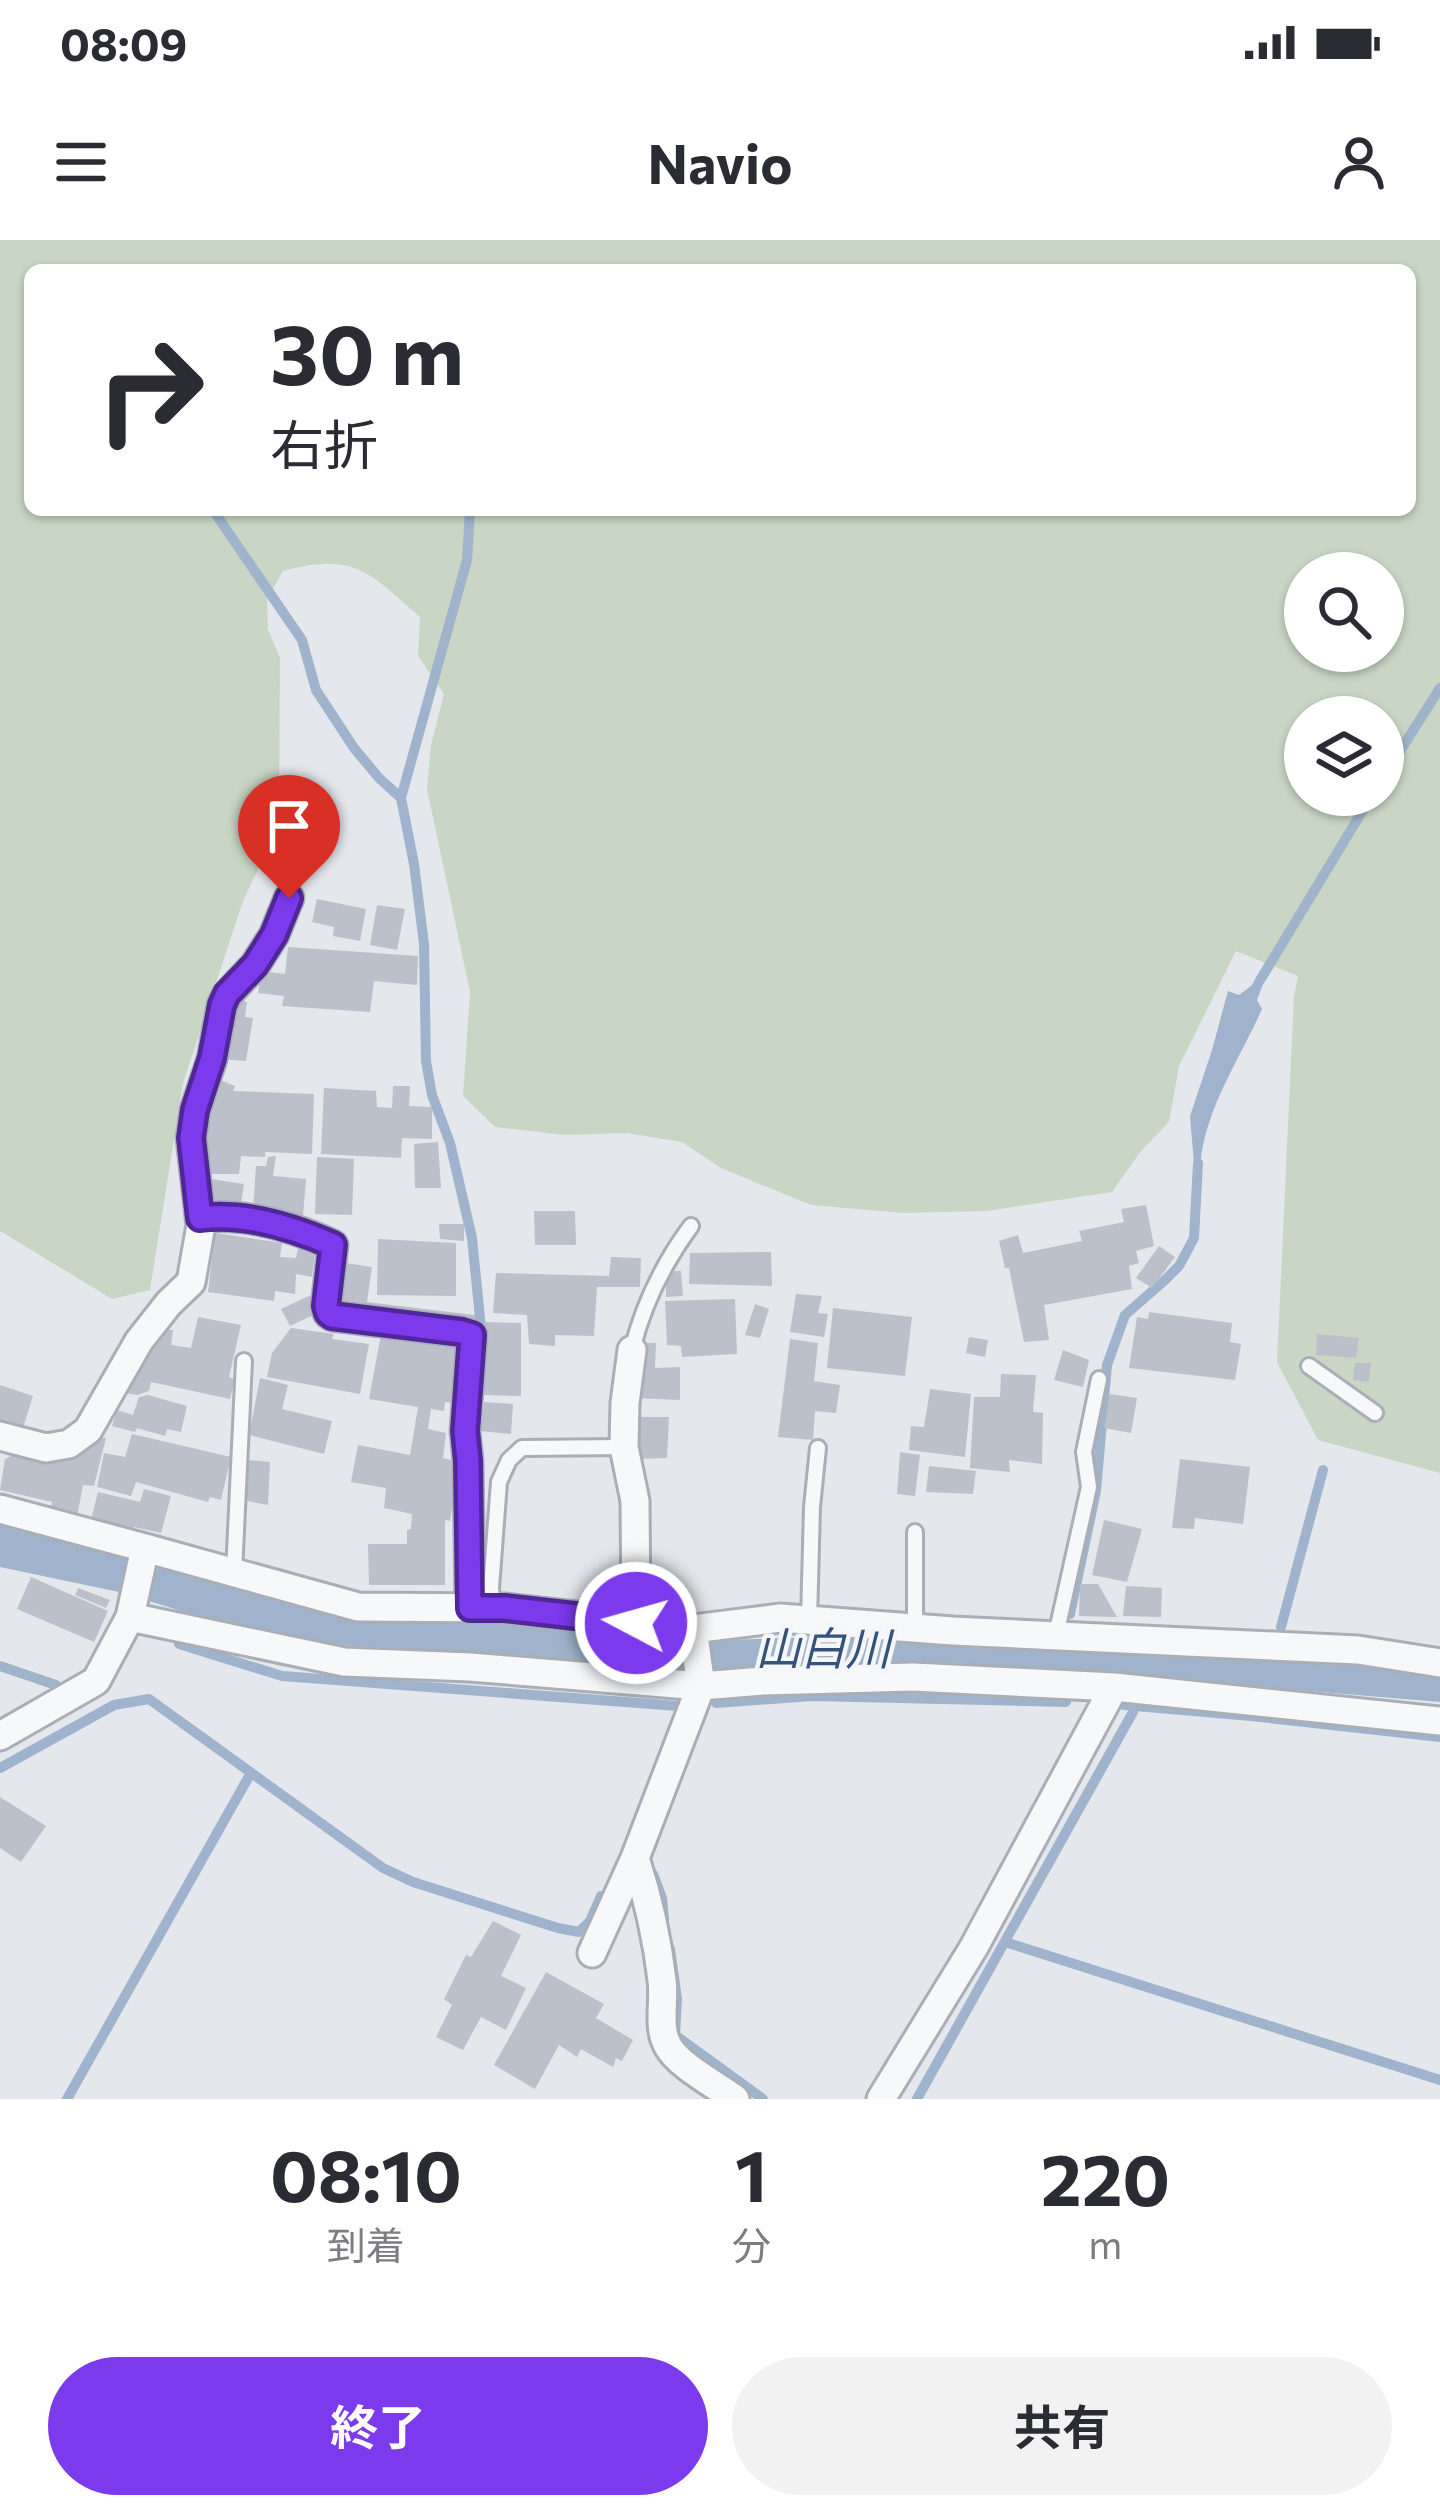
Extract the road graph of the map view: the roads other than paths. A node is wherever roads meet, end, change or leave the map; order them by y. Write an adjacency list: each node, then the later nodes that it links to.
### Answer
1 (289, 898): 2 (street)
2 (200, 1218): 9 (street); 16 (street)
3 (692, 1226): 4 (lane)
4 (632, 1350): 10 (street)
5 (244, 1361): 15 (lane)
6 (1309, 1366): 8 (lane)
7 (1099, 1378): 22 (lane)
8 (1375, 1414)
9 (0, 1436)
10 (624, 1447): 16 (lane); 19 (street)
11 (818, 1448): 18 (lane)
12 (0, 1509): 14 (street)
13 (915, 1532): 20 (lane)
14 (145, 1548): 15 (street); 17 (street)
15 (234, 1573): 16 (street)
16 (482, 1608): 19 (street)
17 (130, 1617): 24 (street); 27 (street)
18 (809, 1621): 20 (street); 21 (street)
19 (636, 1623): 21 (street)
20 (915, 1628): 22 (street)
21 (694, 1629): 24 (street)
22 (1056, 1635): 23 (street)
23 (1440, 1663)
24 (701, 1686): 25 (street); 28 (street)
25 (1114, 1687): 26 (street); 31 (street)
26 (1440, 1720)
27 (0, 1736)
28 (634, 1858): 29 (street); 30 (street)
29 (592, 1953)
30 (735, 2099)
31 (881, 2099)

